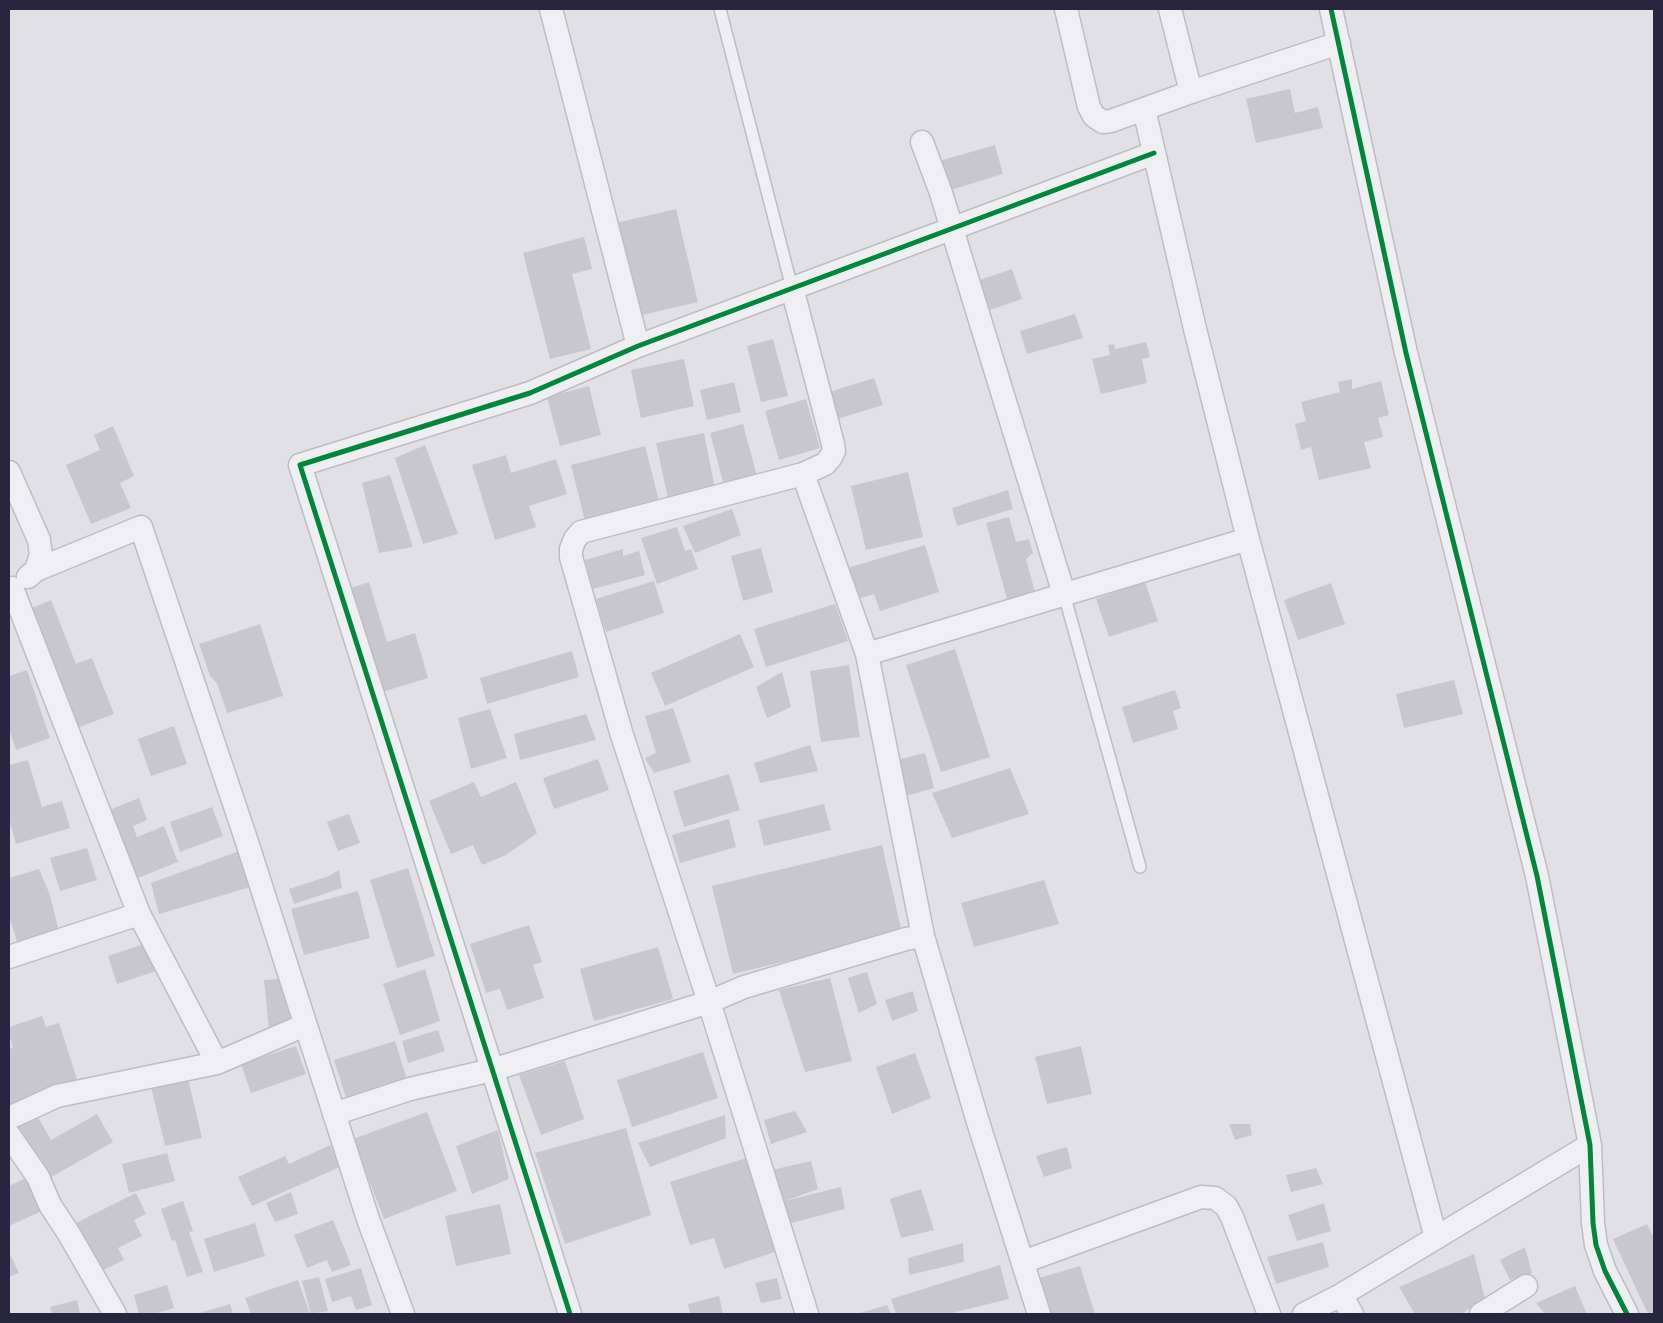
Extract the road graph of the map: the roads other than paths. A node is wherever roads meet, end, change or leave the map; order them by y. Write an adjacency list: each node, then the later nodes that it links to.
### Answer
1 (550, 9): 13 (street)
2 (720, 9): 12 (lane)
3 (1066, 9): 8 (street)
4 (1170, 9): 7 (street)
5 (1331, 9): 6 (street)
6 (1339, 42): 7 (street); 32 (street)
7 (1191, 92): 8 (street)
8 (1144, 109): 10 (street)
9 (922, 142): 11 (street)
10 (1154, 153): 11 (street); 16 (street)
11 (951, 229): 12 (street); 19 (street)
12 (792, 288): 13 (street); 15 (street)
13 (638, 346): 28 (street)
14 (9, 472): 17 (street)
15 (803, 474): 20 (street); 25 (street)
16 (1248, 539): 19 (street); 33 (street)
17 (36, 570): 18 (street); 26 (street)
18 (10, 589): 22 (street)
19 (1064, 594): 20 (street); 21 (lane)
20 (867, 654): 23 (street)
21 (1140, 867)
22 (138, 914): 24 (street); 27 (street)
23 (922, 936): 25 (street); 34 (street)
24 (9, 957)
25 (709, 1002): 28 (street); 40 (street)
26 (305, 1025): 27 (street); 29 (street)
27 (217, 1063): 30 (street)
28 (492, 1070): 29 (street); 39 (street)
29 (334, 1114): 38 (street)
30 (9, 1118)
31 (9, 1135): 37 (street)
32 (1590, 1145): 33 (street); 45 (street)
33 (1436, 1238): 36 (street)
34 (1023, 1262): 41 (street); 42 (street)
35 (1526, 1286): 44 (street)
36 (1346, 1305): 43 (street)
37 (115, 1314)
38 (403, 1314)
39 (570, 1314)
40 (808, 1314)
41 (1039, 1314)
42 (1269, 1314)
43 (1304, 1314)
44 (1481, 1314)
45 (1627, 1314)

